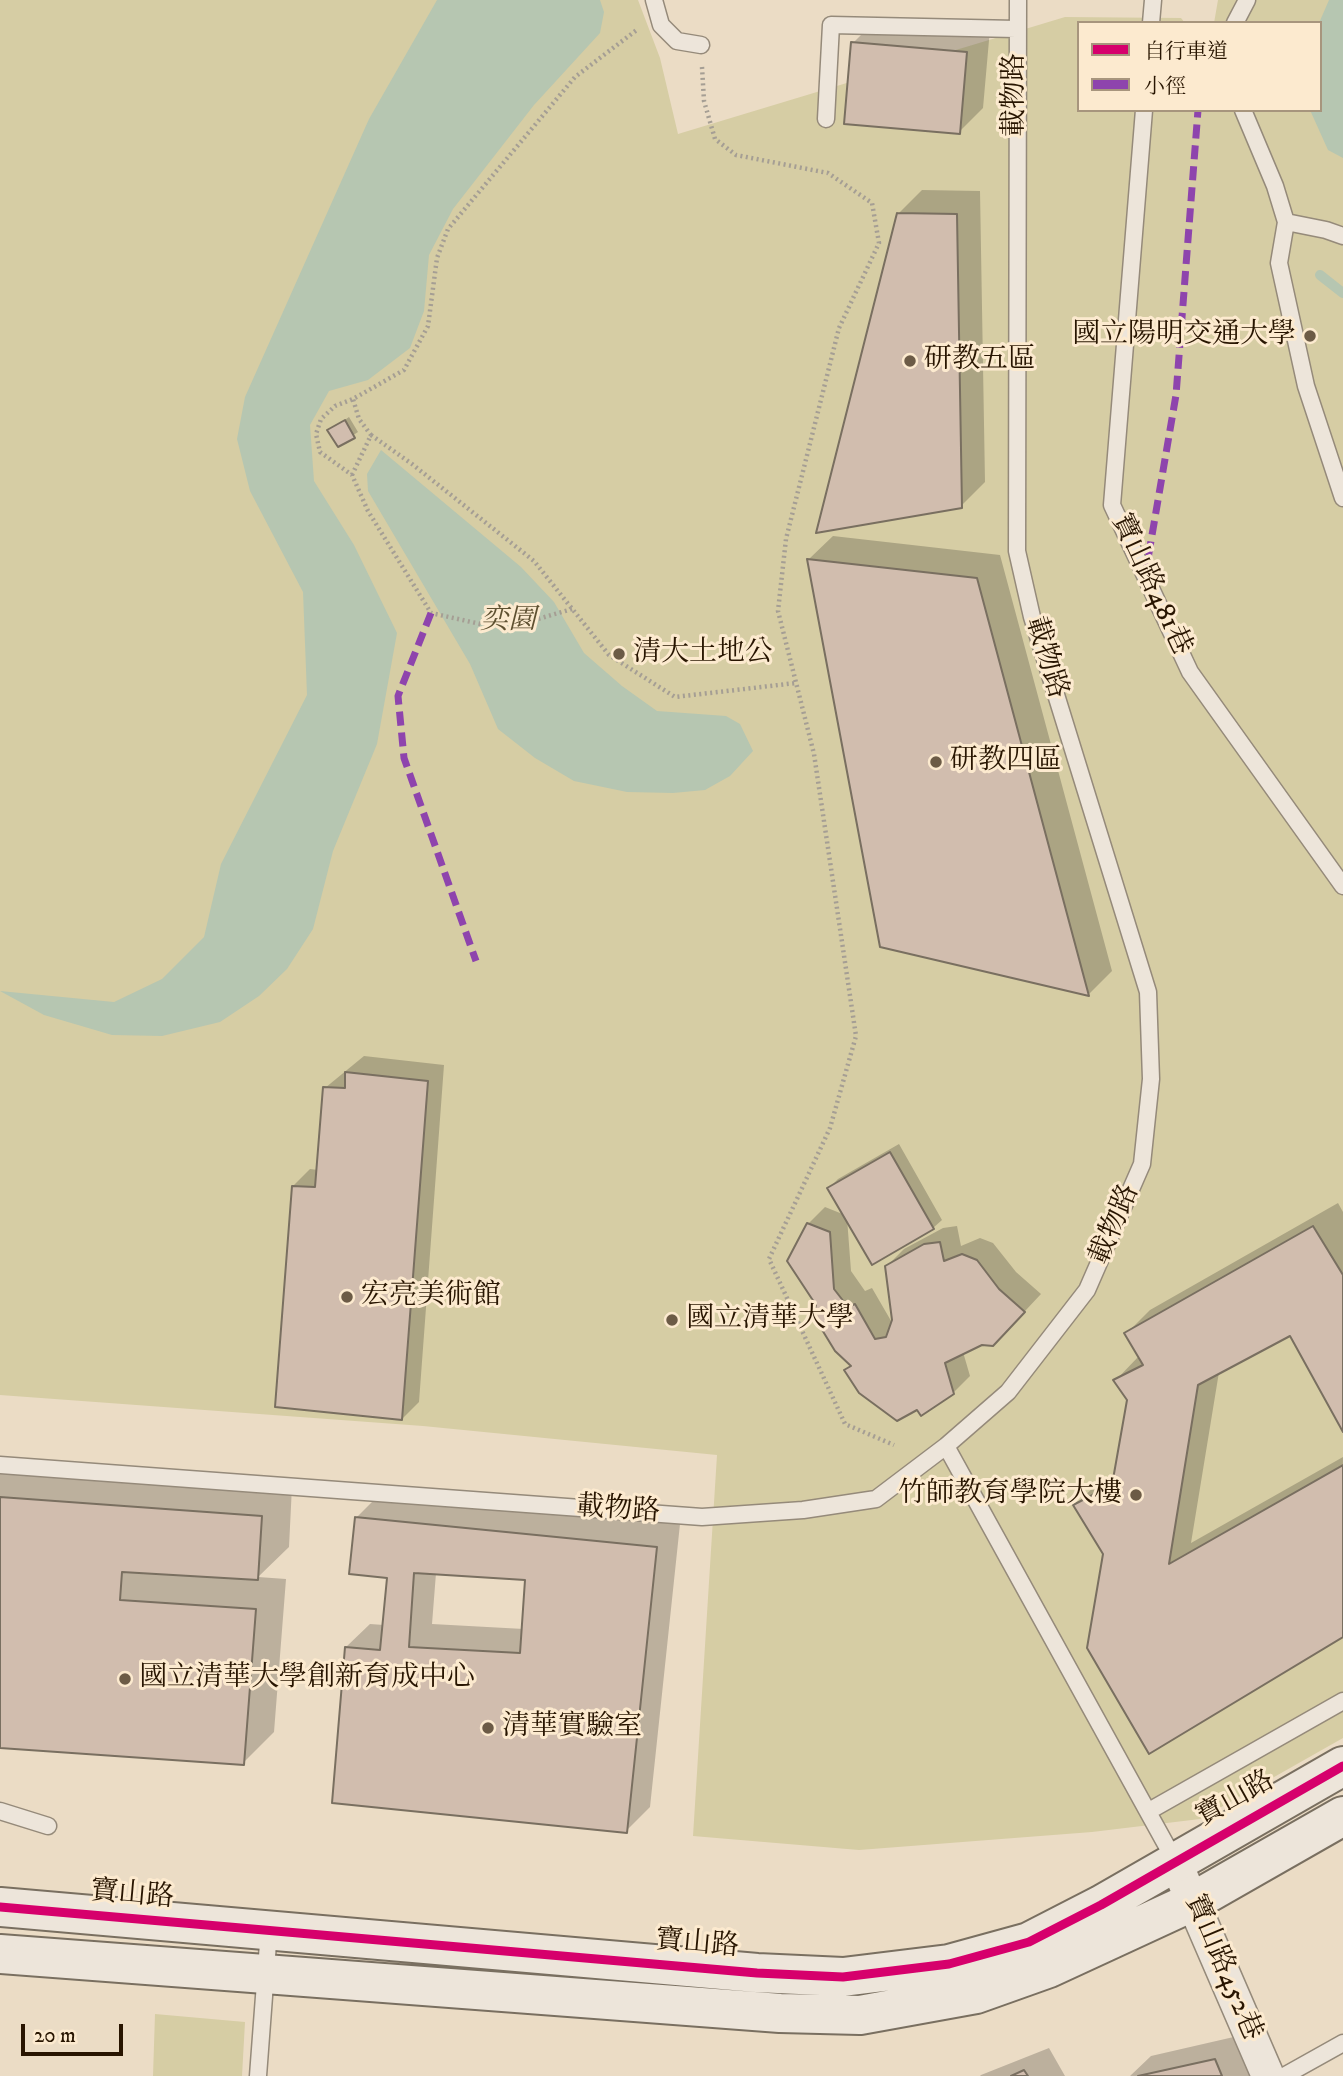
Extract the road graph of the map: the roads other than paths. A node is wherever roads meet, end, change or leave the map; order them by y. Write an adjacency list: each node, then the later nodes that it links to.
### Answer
1 (654, 0): 8 (lane)
2 (1018, 0): 7 (lane, 載物路)
3 (1153, 0): 5 (lane)
4 (1247, 0): 6 (lane)
5 (1151, 21)
6 (1236, 21)
7 (1016, 29): 11 (lane); 16 (lane, 載物路)
8 (701, 45)
9 (1144, 112): 15 (lane, 寶山路481巷)
10 (1244, 112): 12 (lane)
11 (826, 119)
12 (1286, 222): 13 (lane); 14 (lane)
13 (1343, 236)
14 (1343, 498)
15 (1343, 886)
16 (946, 1446): 17 (lane, 載物路); 21 (lane)
17 (0, 1465)
18 (1343, 1701): 21 (lane)
19 (1343, 1766): 24 (street, 寶山路)
20 (0, 1811): 23 (lane)
21 (1149, 1811): 24 (lane)
22 (1343, 1816): 25 (street)
23 (48, 1826)
24 (1175, 1861): 25 (street, 寶山路452巷); 27 (street, 寶山路)
25 (1194, 1901): 29 (street); 32 (street, 寶山路452巷)
26 (0, 1907): 27 (street, 寶山路)
27 (270, 1930): 29 (lane)
28 (0, 1954): 29 (street)
29 (266, 1973): 31 (lane)
30 (1343, 2043): 33 (lane)
31 (258, 2076)
32 (1268, 2076)
33 (1284, 2076)

